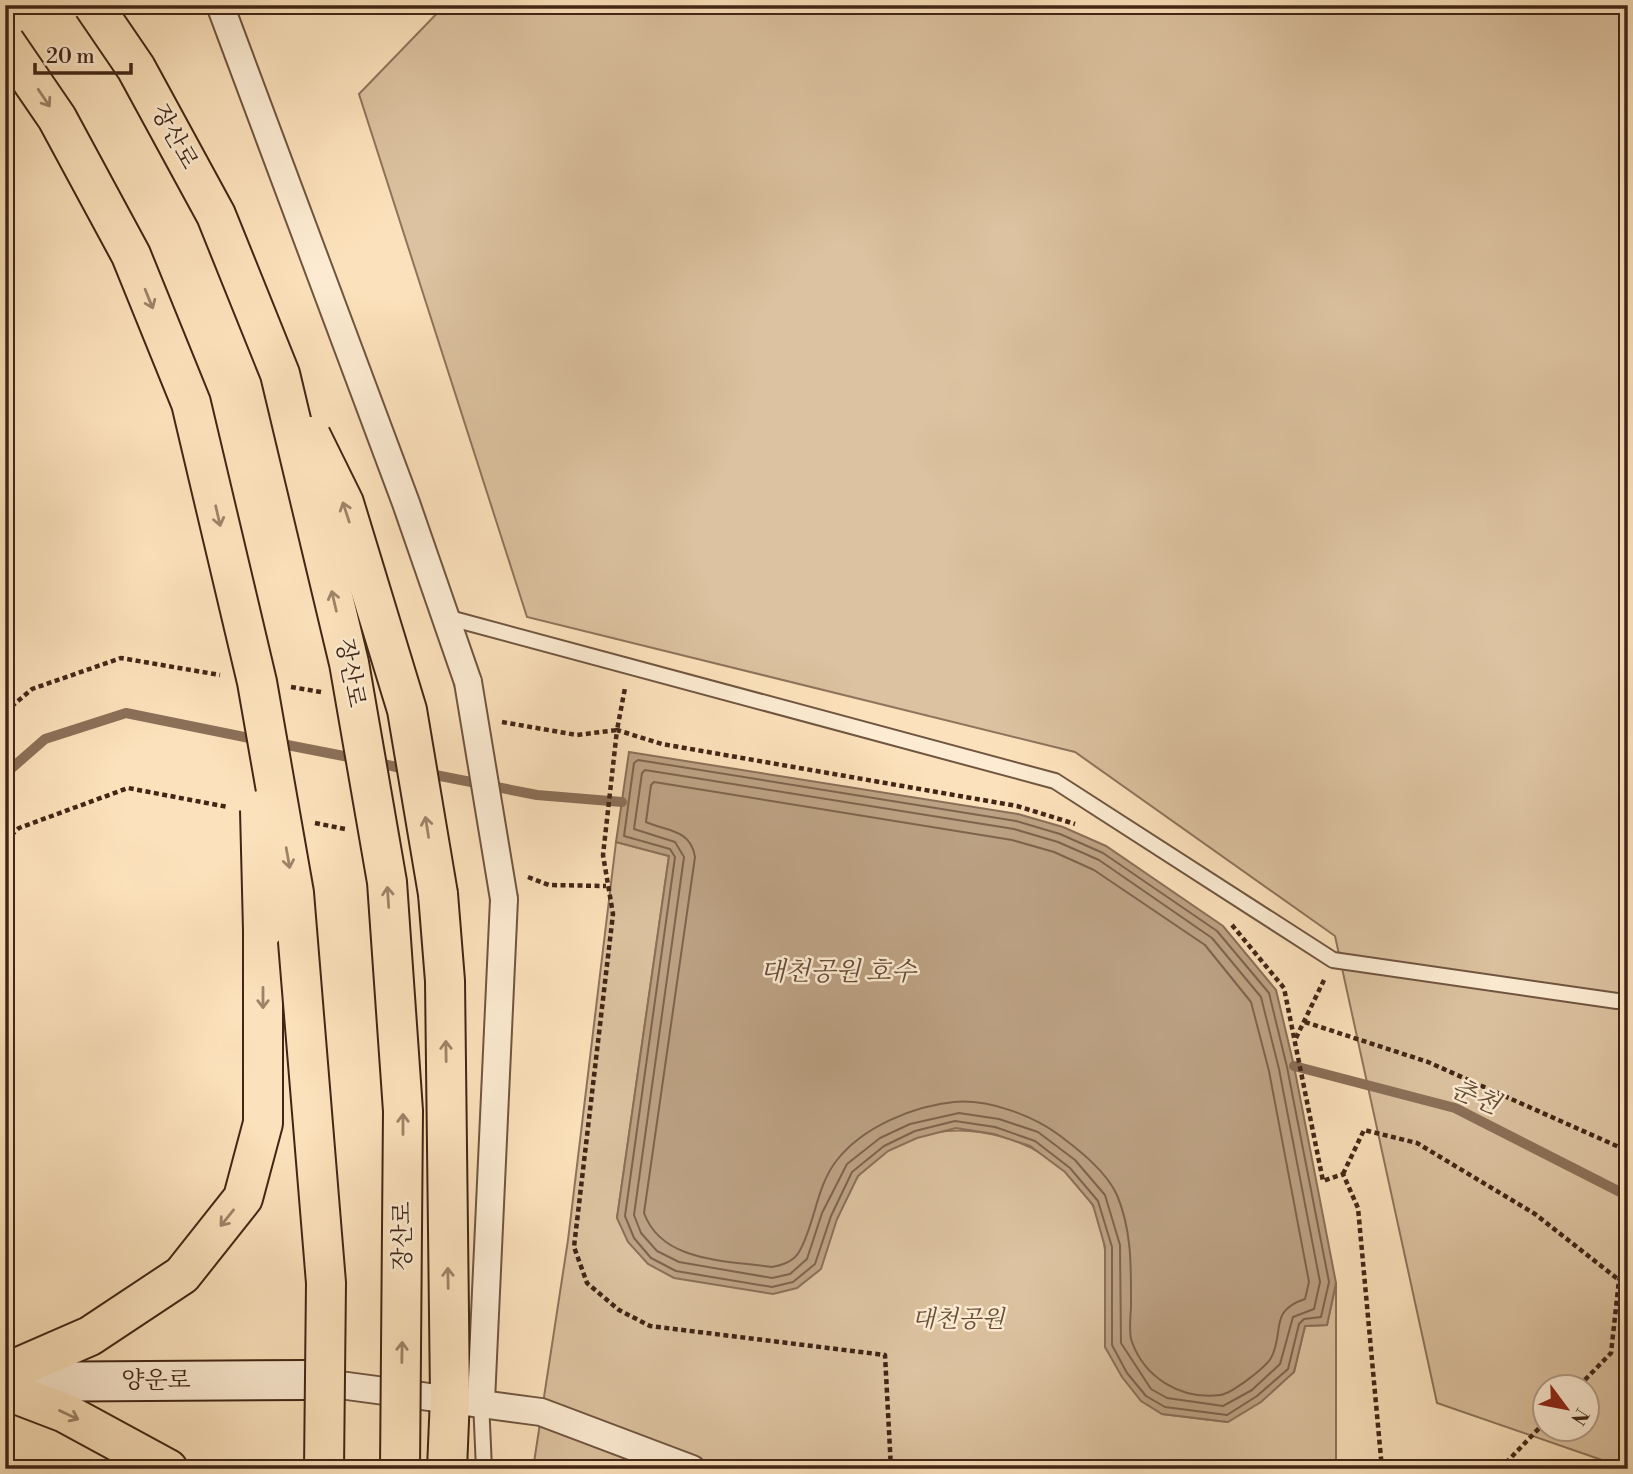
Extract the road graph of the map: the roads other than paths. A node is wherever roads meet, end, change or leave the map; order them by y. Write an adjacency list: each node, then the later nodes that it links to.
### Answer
1 (93, 5): 4 (highway, 장산로, bridge)
2 (220, 5): 5 (street)
3 (5, 42): 6 (highway, one-way to 6, bridge)
4 (280, 374): 12 (highway, one-way to 4, bridge); 15 (highway, 장산로, one-way to 4, bridge)
5 (446, 617): 7 (lane); 12 (street, bridge)
6 (257, 682): 8 (highway, one-way to 8, bridge); 14 (highway, one-way to 14, bridge)
7 (1617, 1001)
8 (5, 1373)
9 (307, 1380): 10 (main road, 양운로); 12 (street)
10 (5, 1382)
11 (5, 1390): 13 (highway, one-way to 13)
12 (465, 1399): 16 (highway); 17 (lane); 18 (street)
13 (169, 1469)
14 (324, 1469)
15 (400, 1469)
16 (447, 1469)
17 (484, 1469)
18 (692, 1469)

